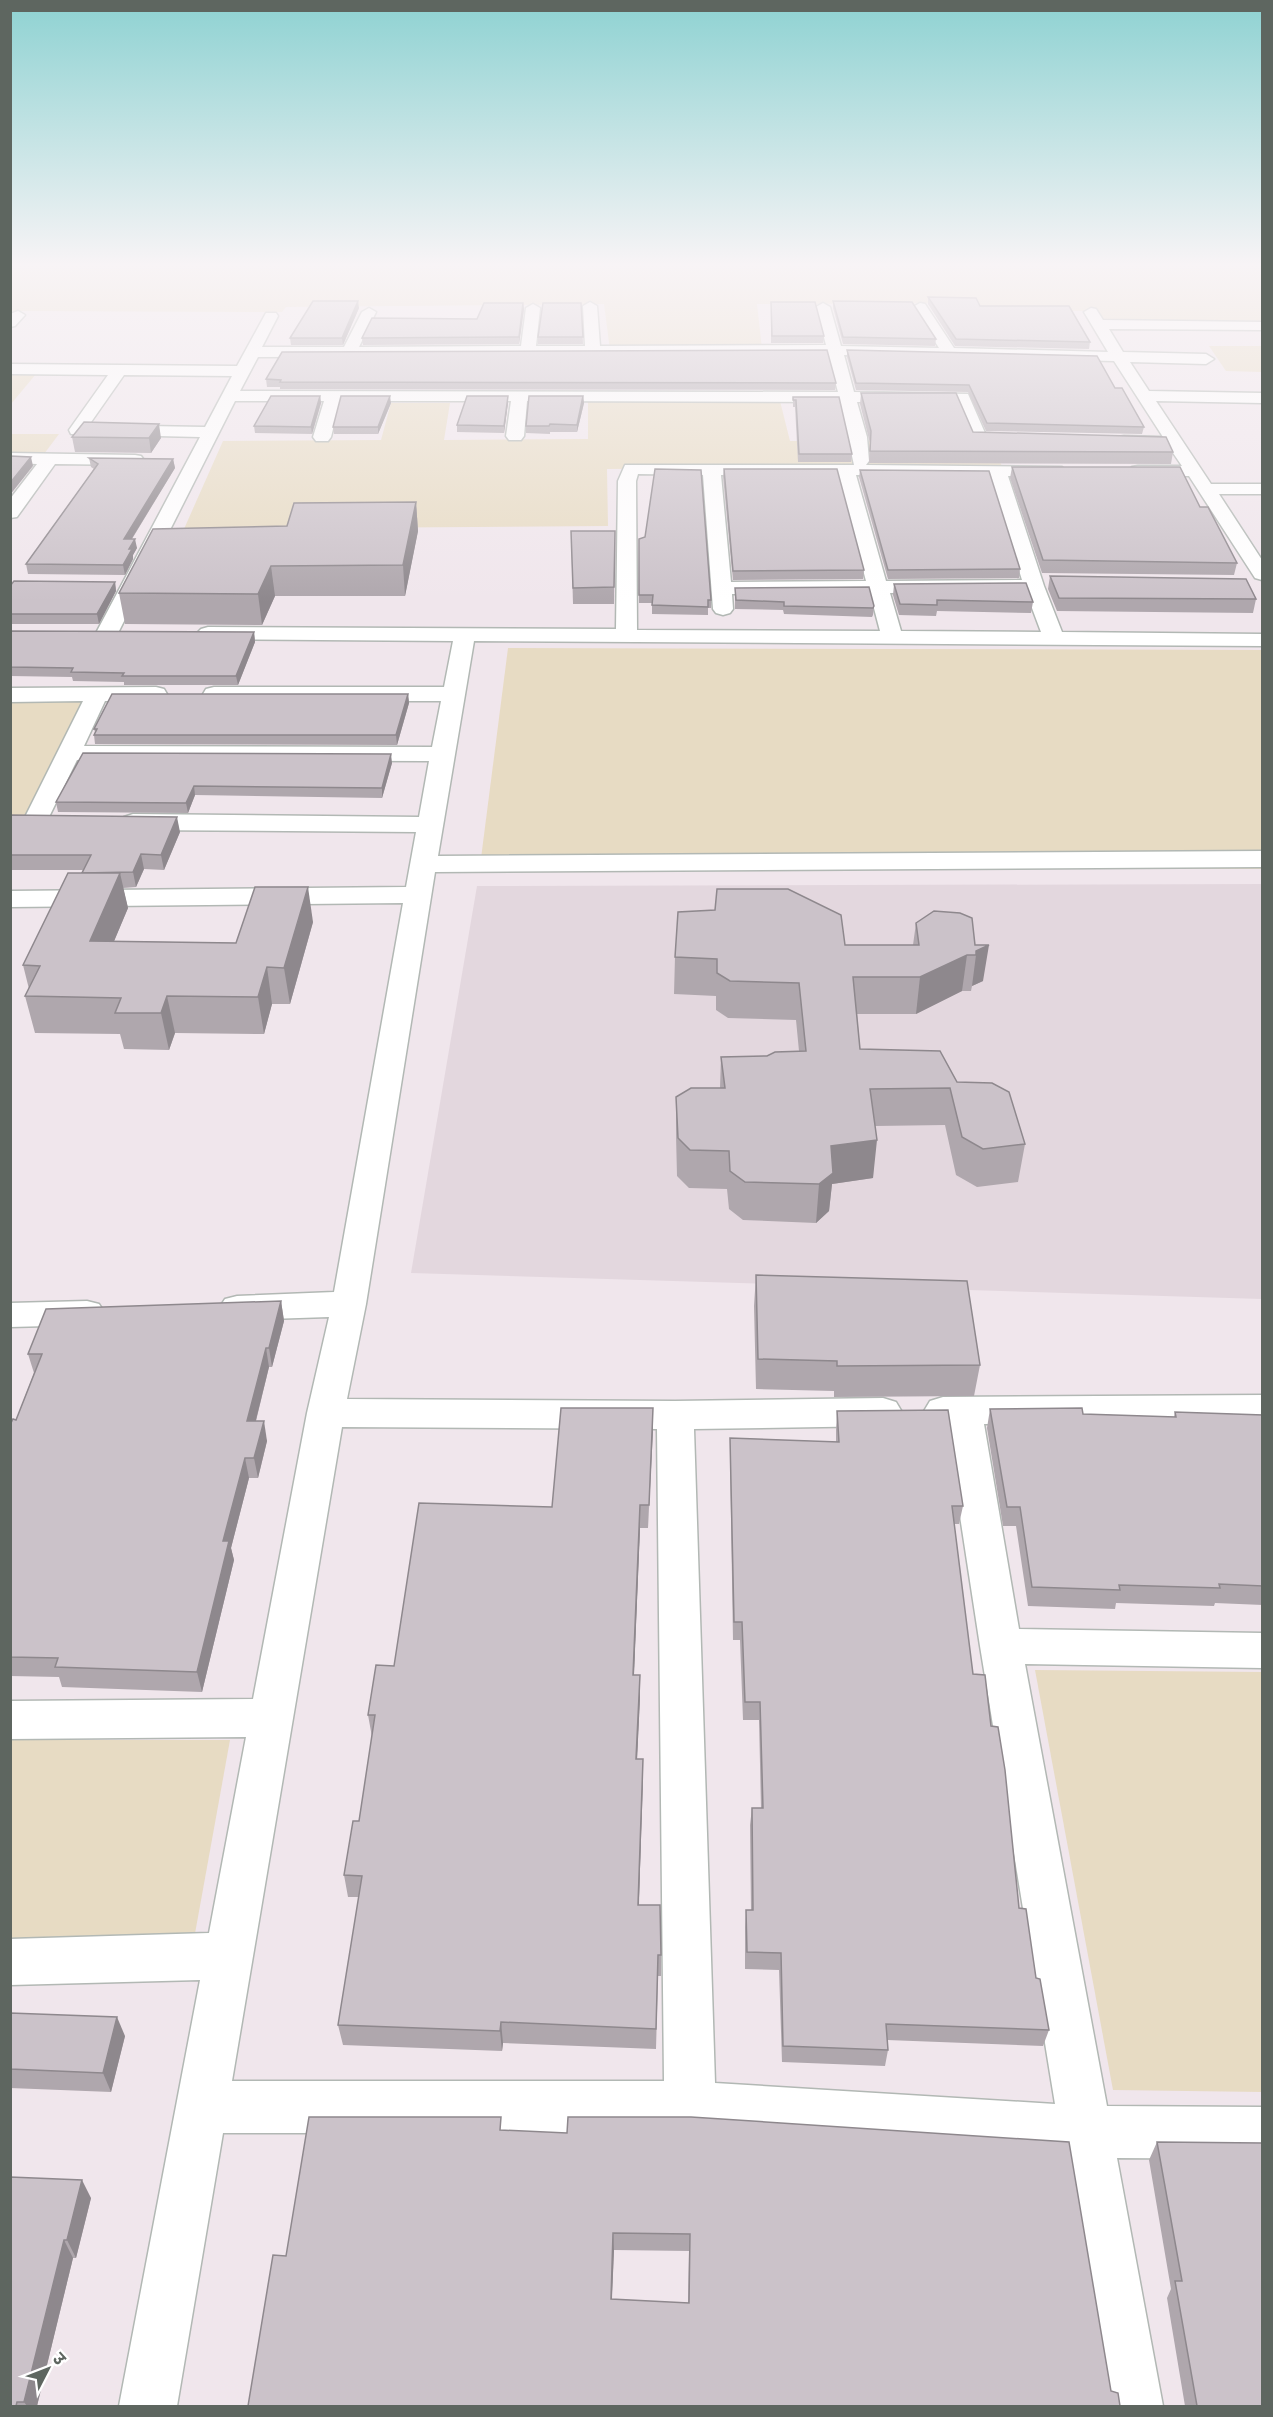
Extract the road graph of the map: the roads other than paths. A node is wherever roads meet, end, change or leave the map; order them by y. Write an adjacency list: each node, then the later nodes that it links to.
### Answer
1 (114, 376): 13 (street)
2 (240, 376): 6 (street)
3 (842, 376): 10 (street)
4 (936, 376): 11 (street)
5 (1132, 376): 9 (street)
6 (230, 396): 7 (street); 13 (street)
7 (333, 396): 8 (street); 14 (street)
8 (520, 396): 10 (street); 15 (street)
9 (1146, 396): 12 (street); 18 (street)
10 (848, 397): 11 (street); 24 (street)
11 (944, 397): 16 (street)
12 (1263, 398)
13 (211, 432): 23 (street)
14 (322, 436)
15 (515, 436)
16 (1036, 439)
17 (1106, 440): 18 (street)
18 (1176, 442): 29 (street)
19 (10, 458): 20 (street)
20 (50, 458): 21 (street); 32 (street)
21 (150, 460)
22 (173, 460): 23 (street)
23 (196, 461): 42 (street)
24 (853, 466): 25 (street); 26 (street); 39 (street)
25 (712, 470): 40 (street); 46 (street)
26 (997, 471): 27 (street); 36 (street)
27 (1079, 471)
28 (1125, 471): 29 (street)
29 (1195, 471): 30 (street)
30 (1207, 489): 31 (street); 33 (street)
31 (1263, 489)
32 (10, 513)
33 (1240, 540): 34 (street); 35 (street)
34 (1263, 540)
35 (1263, 574)
36 (1040, 583): 39 (street); 49 (street)
37 (1240, 584): 38 (street)
38 (1263, 584)
39 (878, 587): 40 (street); 48 (street)
40 (721, 588): 47 (street)
41 (84, 633): 42 (street)
42 (107, 633): 43 (street)
43 (128, 633)
44 (193, 633): 45 (street)
45 (465, 635): 46 (street); 52 (street)
46 (626, 636): 47 (street)
47 (726, 636): 48 (street)
48 (892, 637): 49 (street)
49 (1054, 638): 50 (street)
50 (1263, 640)
51 (97, 694): 52 (street); 53 (street); 54 (street)
52 (455, 694): 55 (street)
53 (10, 695)
54 (69, 753): 55 (street); 56 (street)
55 (442, 754): 58 (street)
56 (35, 821)
57 (106, 822): 58 (street)
58 (432, 825): 60 (street)
59 (1263, 859): 60 (street)
60 (422, 879): 61 (street); 62 (street)
61 (10, 899)
62 (350, 1304): 63 (street); 68 (street)
63 (201, 1309)
64 (117, 1312): 65 (street)
65 (10, 1315)
66 (1263, 1409): 67 (street)
67 (963, 1411): 69 (street); 70 (street)
68 (326, 1413): 69 (street); 72 (street)
69 (675, 1414): 77 (street)
70 (1001, 1646): 71 (street); 78 (street)
71 (1263, 1650)
72 (272, 1718): 73 (street); 74 (street)
73 (10, 1720)
74 (230, 1956): 75 (street); 76 (street)
75 (10, 1962)
76 (200, 2107): 77 (street); 80 (street)
77 (690, 2107): 78 (street)
78 (1087, 2132): 79 (street); 81 (street)
79 (1263, 2133)
80 (148, 2406)
81 (1134, 2406)

